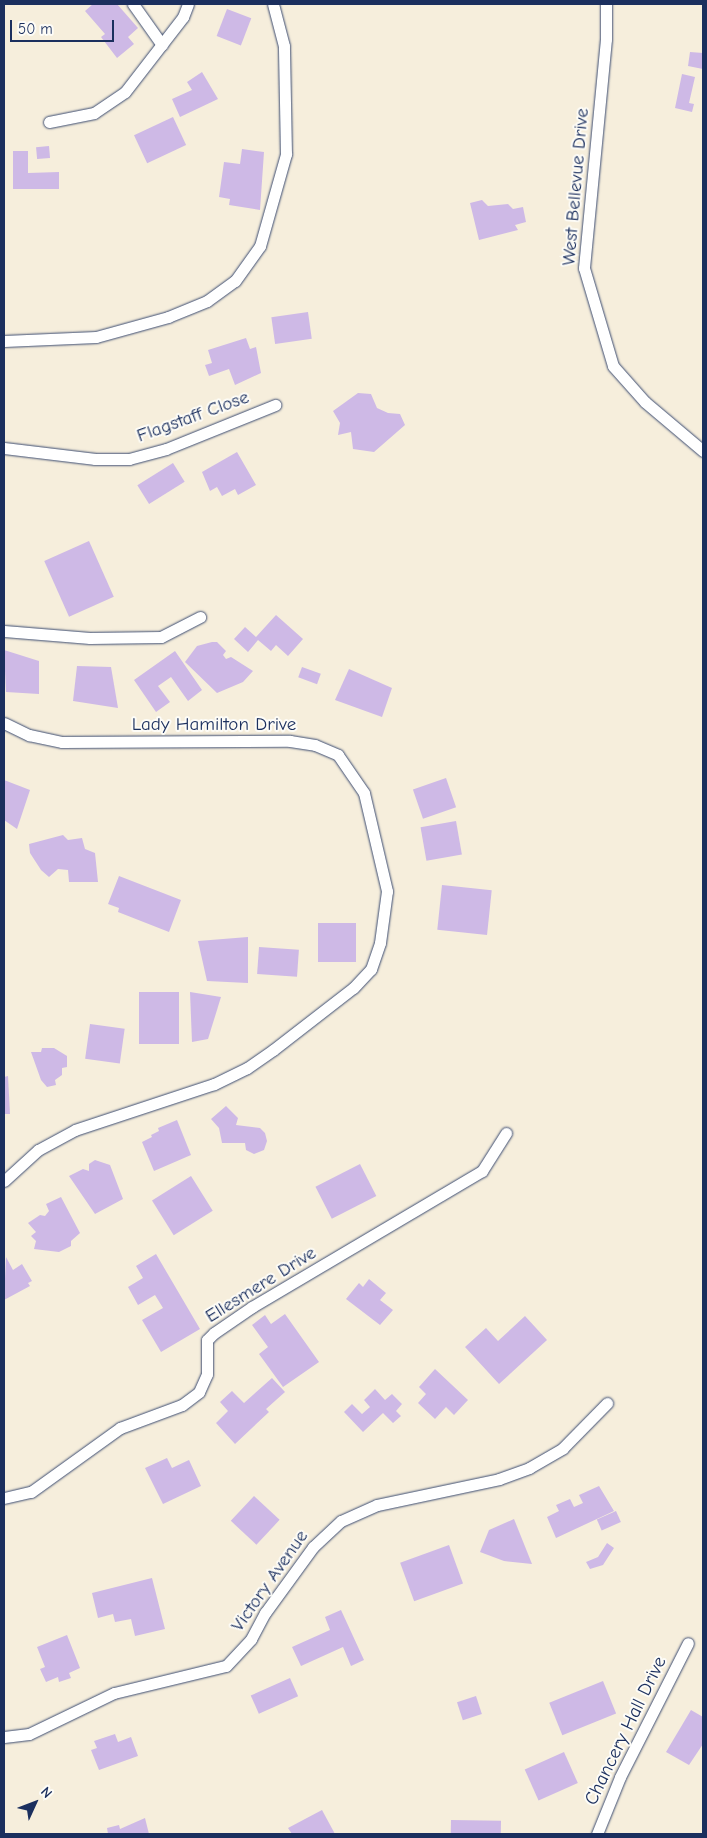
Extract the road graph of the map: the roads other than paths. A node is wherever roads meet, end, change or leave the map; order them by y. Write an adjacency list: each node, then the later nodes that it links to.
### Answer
1 (133, 4): 5 (street)
2 (188, 4): 5 (street)
3 (273, 4): 7 (street)
4 (606, 4): 10 (street, West Bellevue Drive)
5 (162, 45): 6 (street)
6 (49, 122)
7 (4, 341)
8 (275, 405): 9 (street, Flagstaff Close)
9 (4, 448)
10 (703, 451)
11 (200, 617): 12 (street)
12 (4, 631)
13 (4, 723): 15 (street, Lady Hamilton Drive)
14 (506, 1133): 17 (street, Ellesmere Drive)
15 (4, 1181)
16 (607, 1403): 19 (street, Victory Avenue)
17 (4, 1498)
18 (688, 1644): 20 (street, Chancery Hall Drive)
19 (4, 1736)
20 (597, 1834)

